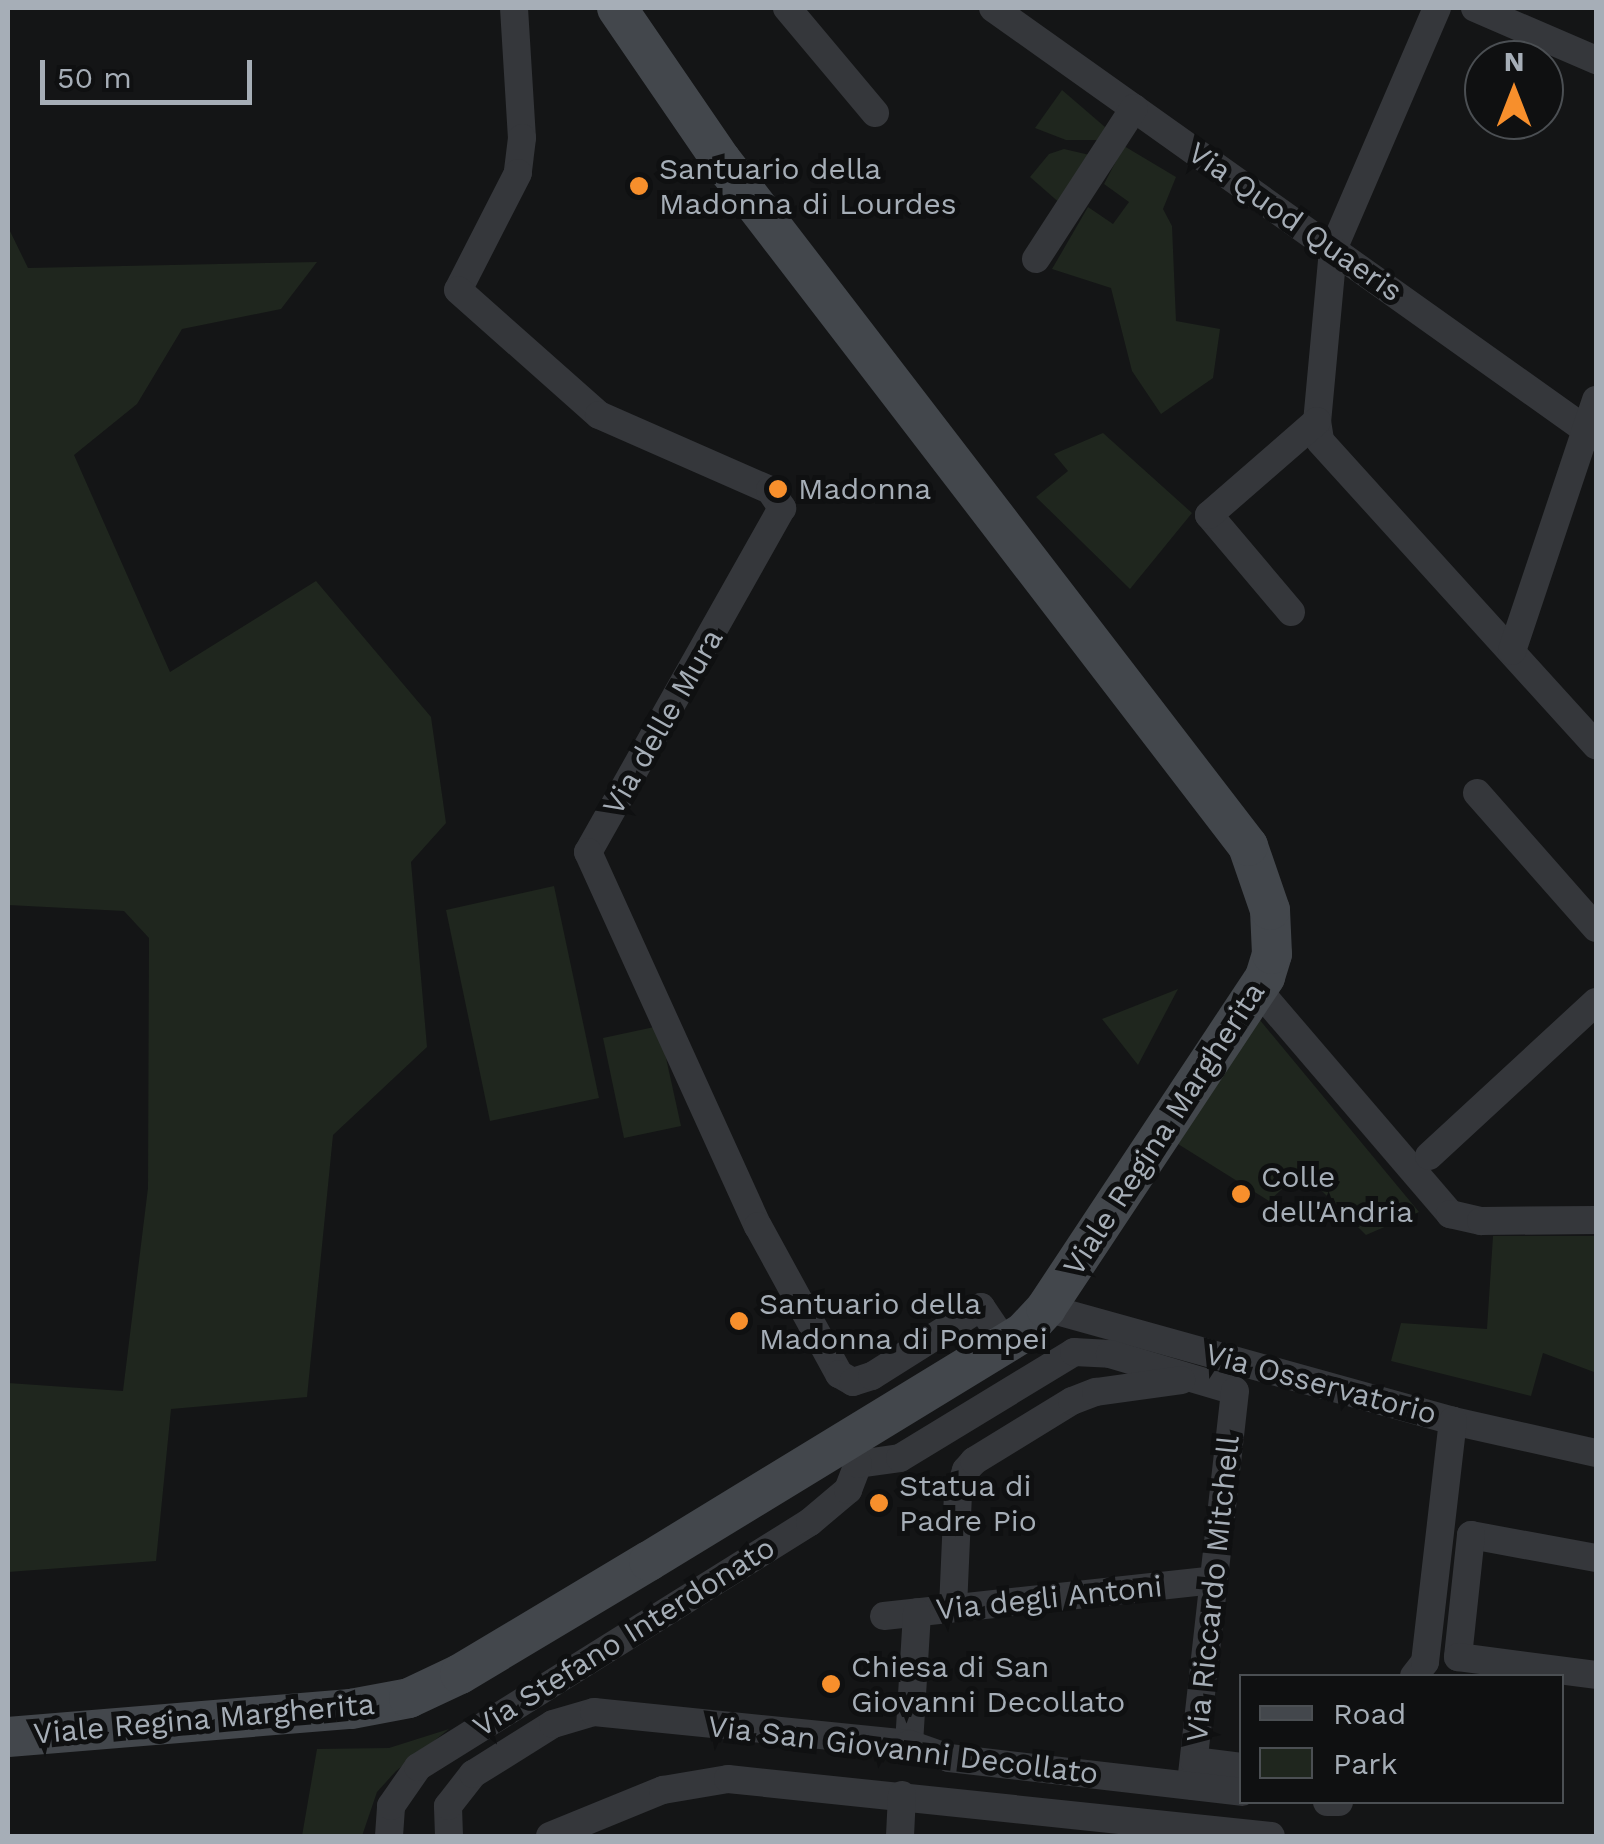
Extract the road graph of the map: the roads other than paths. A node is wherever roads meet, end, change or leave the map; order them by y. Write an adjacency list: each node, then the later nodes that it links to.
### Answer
1 (514, 8): 25 (street, Via delle Mura)
2 (618, 8): 20 (main road, Viale Regina Margherita)
3 (787, 8): 9 (street)
4 (993, 8): 8 (street, Via Quod Quaeris)
5 (1436, 8): 10 (street)
6 (1475, 8): 7 (street)
7 (1596, 60)
8 (1134, 108): 10 (street, Via Quod Quaeris); 11 (street)
9 (875, 113)
10 (1333, 250): 13 (street); 14 (street, Via Quod Quaeris)
11 (1036, 258)
12 (1596, 400): 14 (street)
13 (1316, 421): 15 (street); 16 (street)
14 (1591, 434): 16 (street)
15 (1291, 612)
16 (1512, 651): 17 (street)
17 (1596, 745)
18 (1477, 793): 19 (street)
19 (1596, 928)
20 (1258, 991): 23 (street); 24 (main road, Viale Regina Margherita)
21 (1596, 1002): 22 (street)
22 (1429, 1156)
23 (1596, 1220)
24 (1046, 1308): 25 (main road, Viale Regina Margherita); 27 (street, Via Osservatorio)
25 (1006, 1344): 28 (main road, Viale Regina Margherita)
26 (1188, 1378): 28 (street); 31 (street, Via Riccardo Mitchell); 32 (street)
27 (1454, 1421): 29 (street, Via Osservatorio); 36 (street)
28 (852, 1452): 38 (main road, Viale Regina Margherita); 45 (street, Via Stefano Interdonato)
29 (1596, 1453)
30 (1596, 1558): 35 (street)
31 (1214, 1580): 32 (street, Via degli Antoni); 41 (street, Via Riccardo Mitchell)
32 (954, 1608): 33 (street, Via degli Antoni)
33 (917, 1612): 34 (street, Via degli Antoni); 39 (street)
34 (884, 1616)
35 (1450, 1667): 37 (street)
36 (1416, 1674)
37 (1596, 1675)
38 (8, 1737)
39 (909, 1744): 41 (street, Via San Giovanni Decollato); 46 (street, Via San Giovanni Decollato)
40 (1239, 1767): 41 (street)
41 (1192, 1774): 42 (street, Via San Giovanni Decollato)
42 (1239, 1791)
43 (902, 1795): 44 (street); 47 (street); 48 (street)
44 (1186, 1832): 49 (street)
45 (389, 1836)
46 (449, 1836)
47 (550, 1836)
48 (900, 1836)
49 (1271, 1836)

